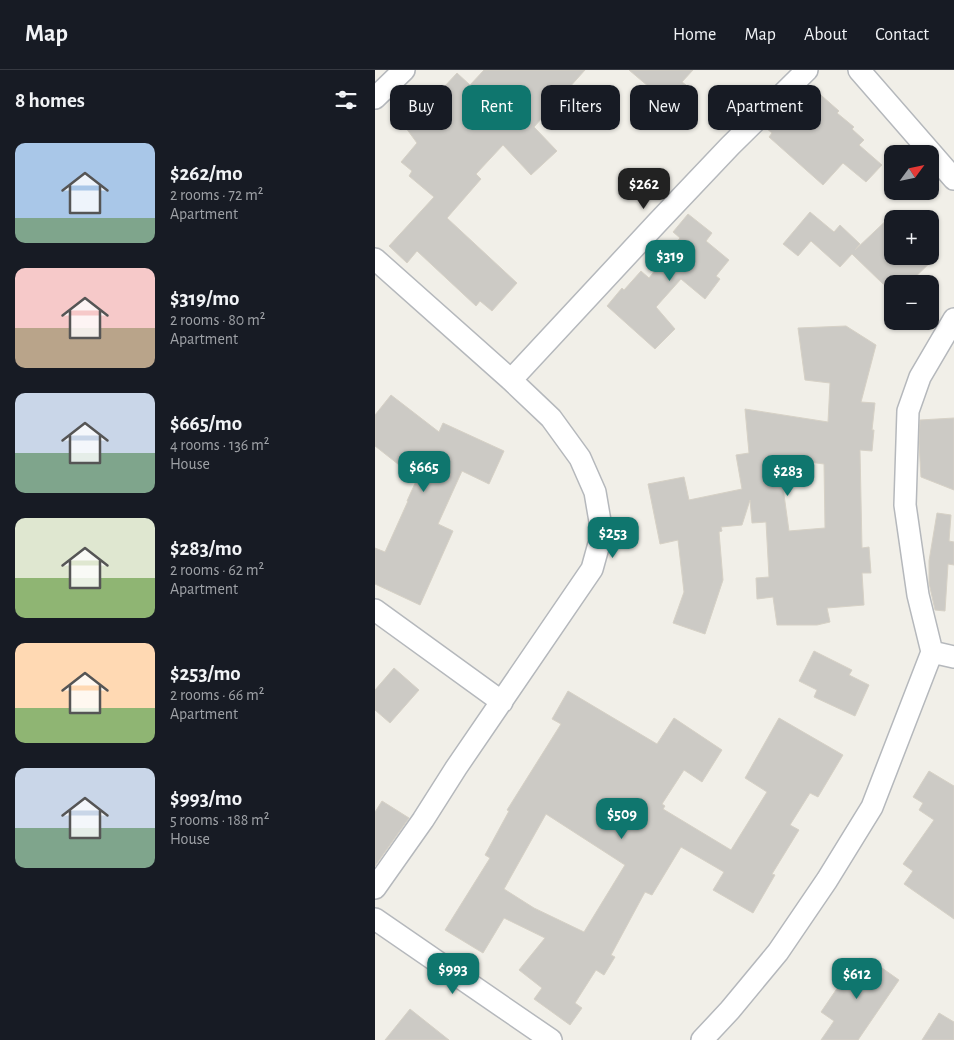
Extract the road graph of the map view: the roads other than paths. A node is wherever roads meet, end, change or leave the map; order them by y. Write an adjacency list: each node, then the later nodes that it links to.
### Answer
1 (404, 70): 4 (street)
2 (807, 70): 8 (street)
3 (859, 70): 5 (street)
4 (375, 98)
5 (954, 179)
6 (375, 259): 8 (street)
7 (954, 318): 10 (street)
8 (511, 380): 12 (street)
9 (375, 610): 12 (street)
10 (931, 652): 11 (street); 16 (street)
11 (954, 657)
12 (502, 702): 13 (street)
13 (375, 888)
14 (375, 919): 15 (street)
15 (551, 1040)
16 (702, 1040)

